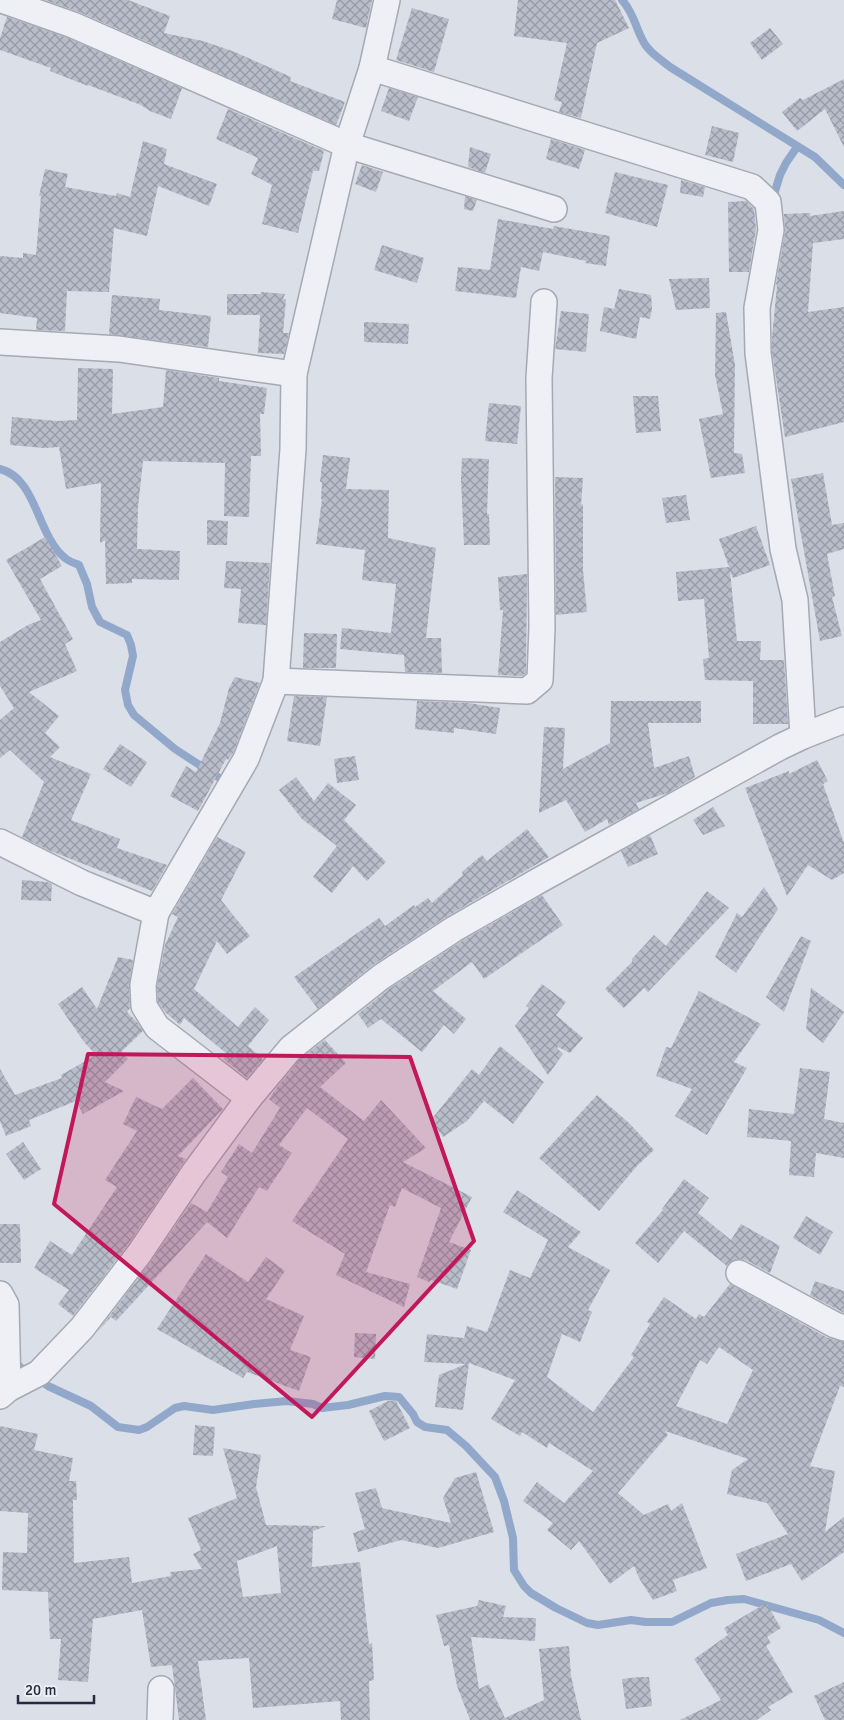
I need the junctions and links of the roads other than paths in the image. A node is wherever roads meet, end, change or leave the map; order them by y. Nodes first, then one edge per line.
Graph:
1 (2, 0) edge
2 (388, 0) edge
3 (372, 68) junction
4 (347, 145) junction
5 (554, 209) dead end
6 (544, 302) dead end
7 (0, 342) edge
8 (294, 374) junction
9 (276, 681) junction
10 (844, 720) edge
11 (802, 736) junction
12 (0, 842) edge
13 (156, 913) junction
14 (249, 1098) junction
15 (739, 1273) dead end
16 (0, 1294) edge
17 (844, 1328) edge
18 (4, 1393) edge
19 (161, 1690) dead end
20 (160, 1720) edge

1 - 4 street
2 - 3 street
3 - 4 street
3 - 11 street
4 - 5 street
4 - 8 street
6 - 9 street
7 - 8 street
8 - 9 street
9 - 13 street
10 - 11 street
11 - 14 street
12 - 13 street
13 - 14 street
14 - 18 street
15 - 17 street
16 - 18 street
19 - 20 street

